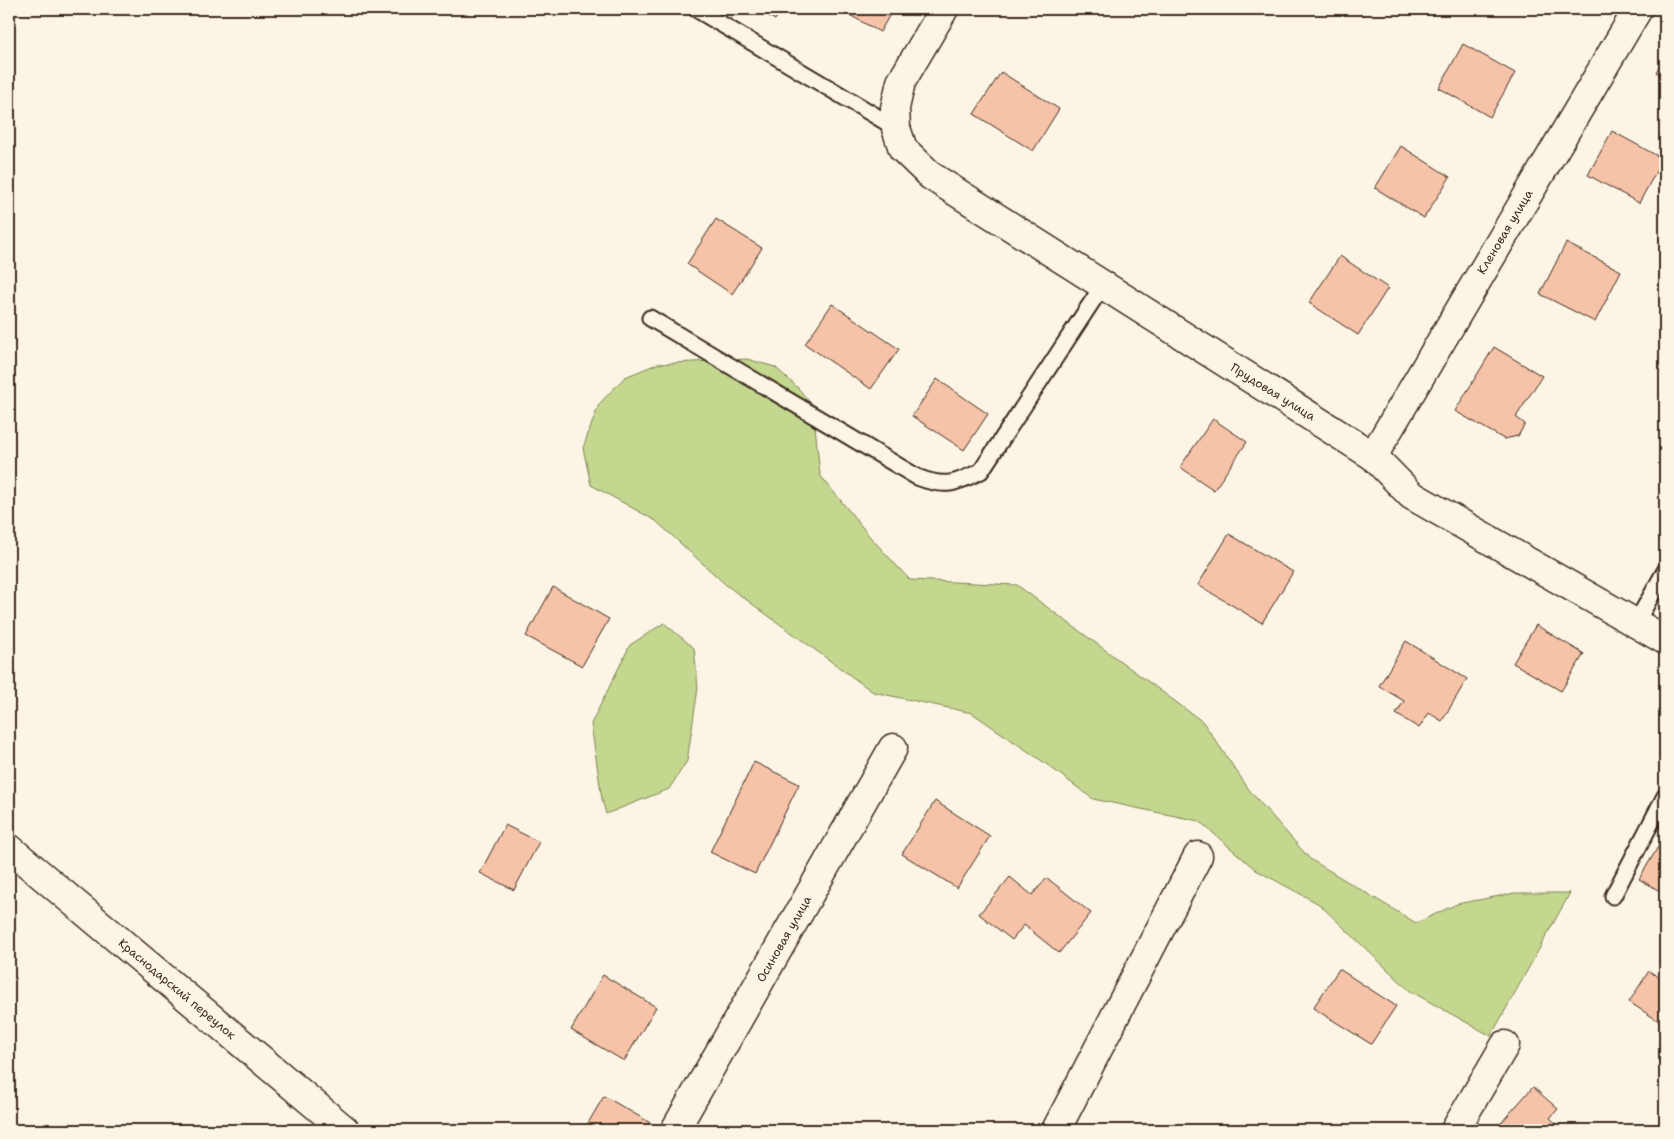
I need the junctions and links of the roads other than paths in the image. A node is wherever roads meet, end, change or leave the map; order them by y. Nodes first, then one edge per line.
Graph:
1 (696, 9) edge
2 (944, 9) edge
3 (1638, 9) edge
4 (896, 128) junction
5 (1103, 285) junction
6 (650, 318) dead end
7 (1373, 456) junction
8 (1665, 571) edge
9 (1636, 623) junction
10 (1665, 640) edge
11 (893, 748) dead end
12 (1665, 796) edge
13 (9, 848) edge
14 (1198, 856) dead end
15 (1613, 896) dead end
16 (1505, 1046) dead end
17 (345, 1130) edge
18 (675, 1130) edge
19 (1056, 1130) edge
20 (1455, 1130) edge

1 - 4 lane
2 - 4 street
3 - 7 street, Кленовая улица
4 - 5 street, Прудовая улица
5 - 6 lane
5 - 7 street, Прудовая улица
7 - 9 street, Прудовая улица
8 - 9 lane
9 - 10 street, Прудовая улица
11 - 18 street, Осиновая улица
12 - 15 lane
13 - 17 street, Краснодарский переулок
14 - 19 street
16 - 20 street

